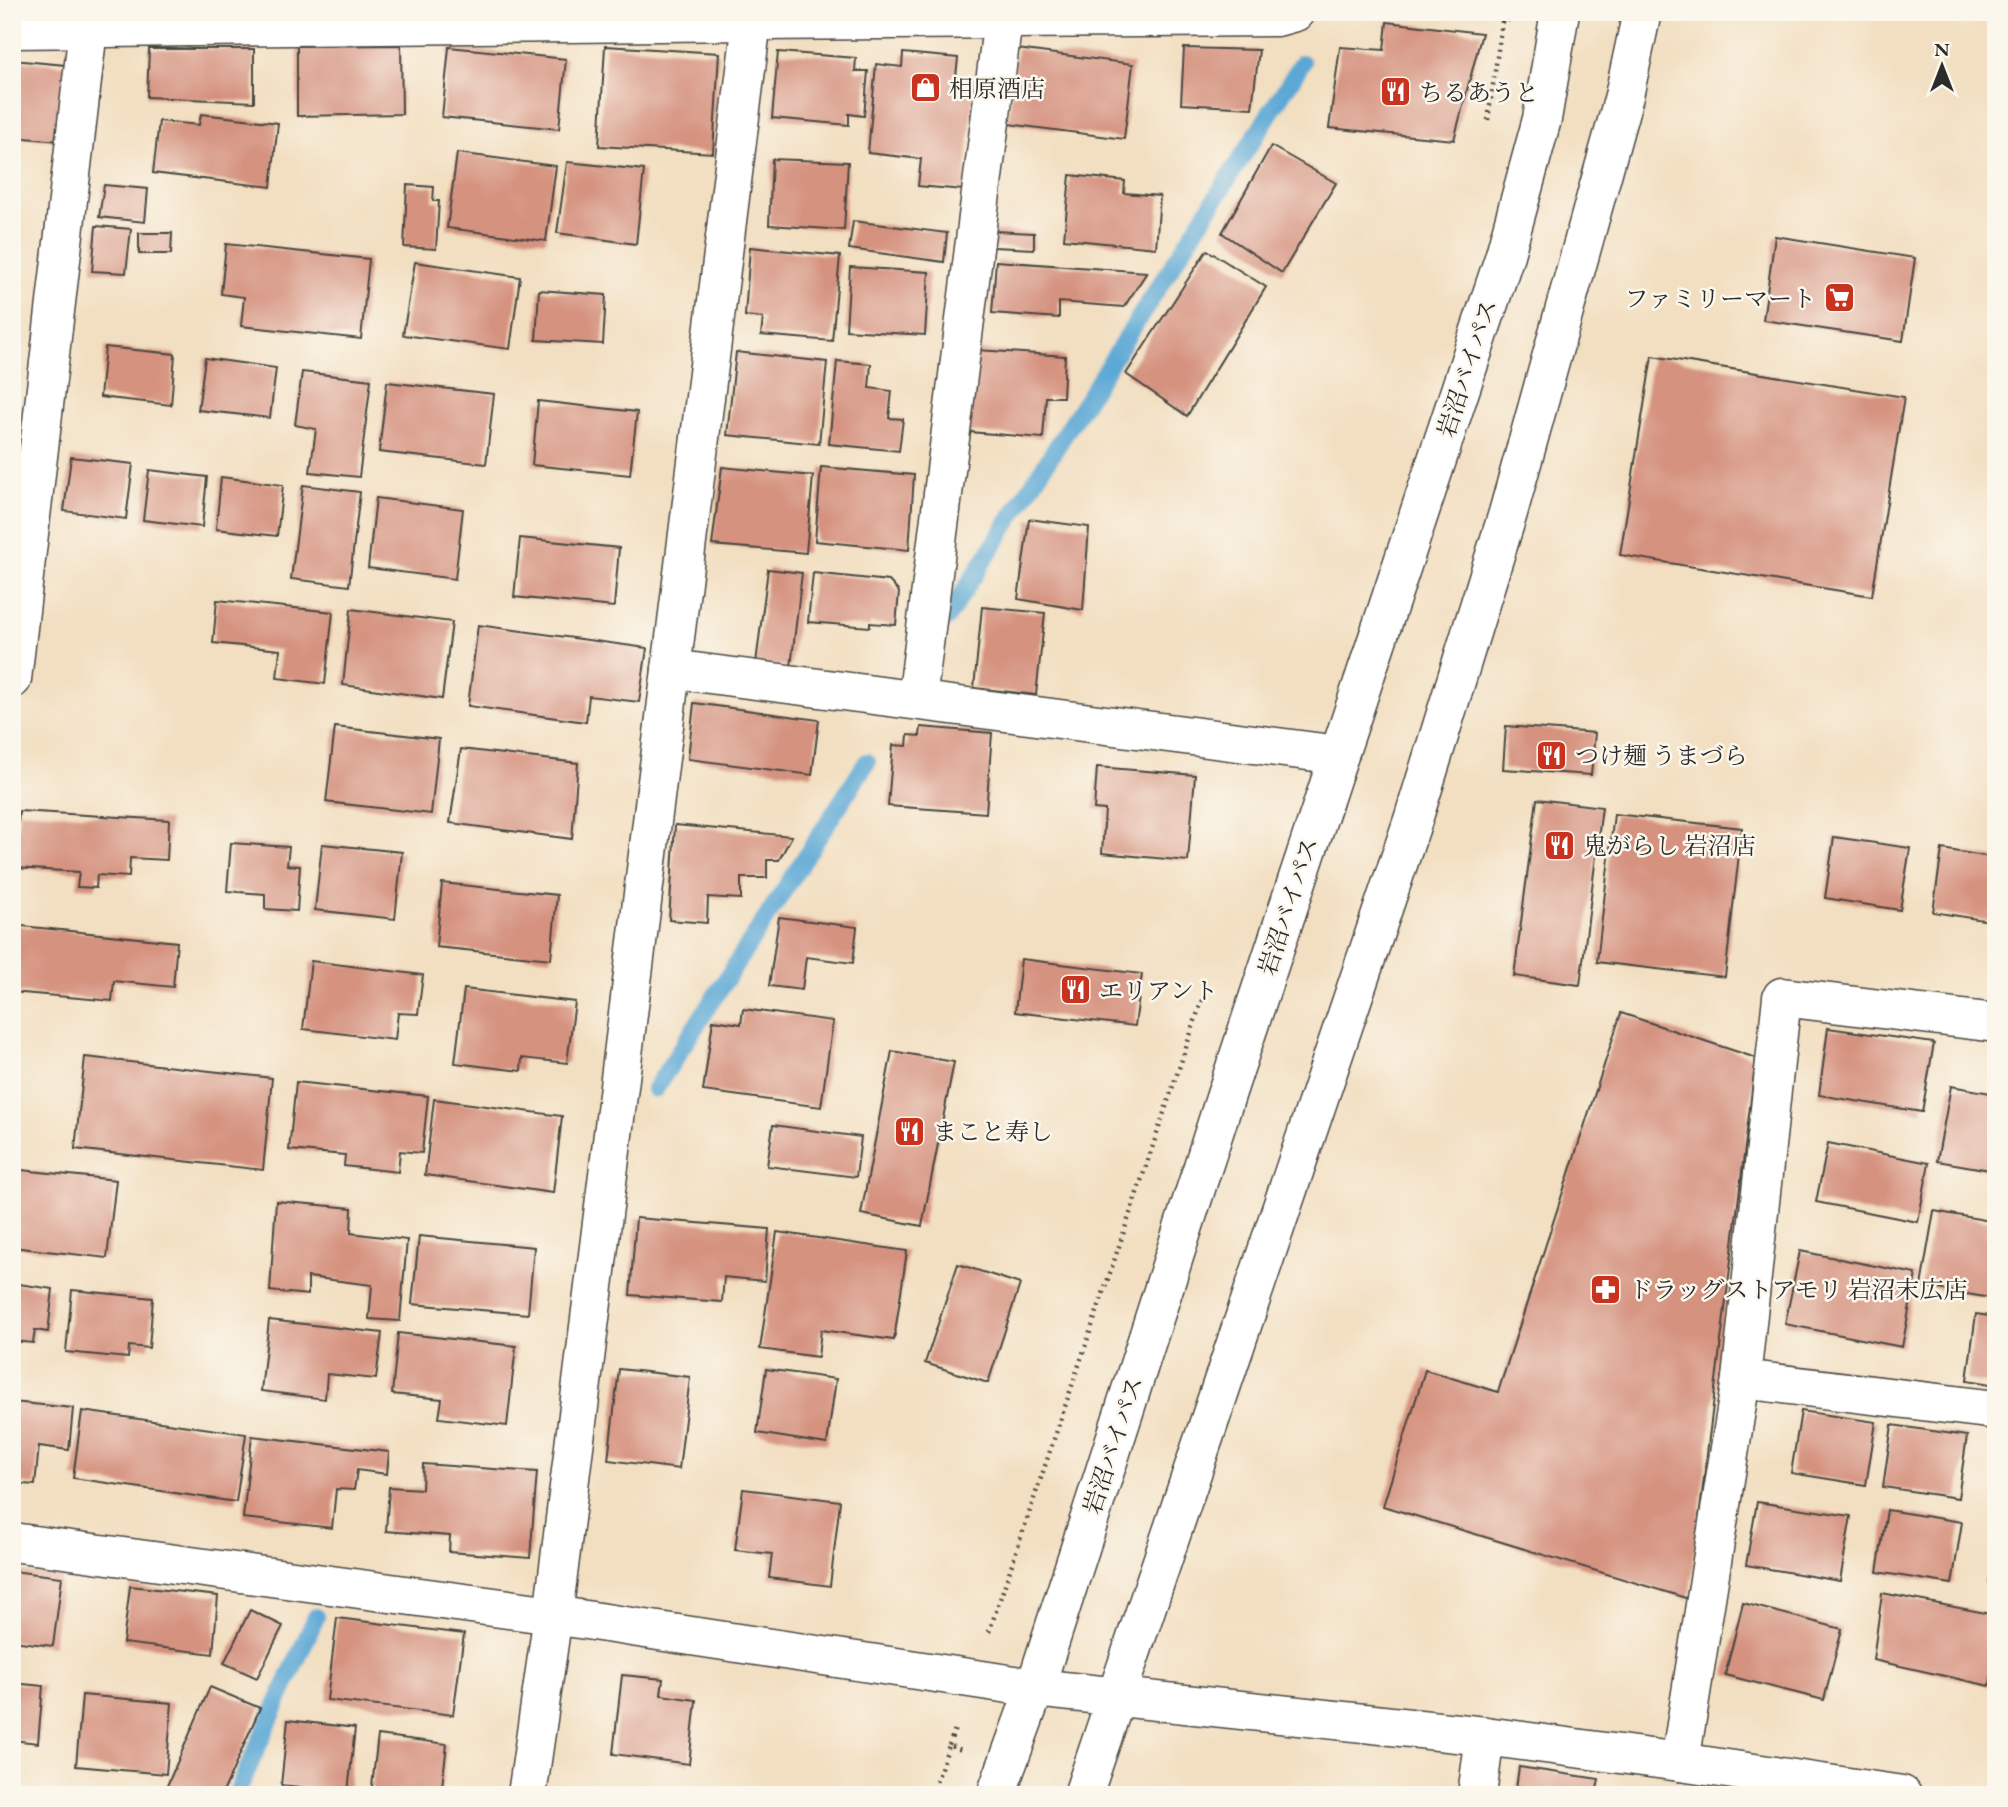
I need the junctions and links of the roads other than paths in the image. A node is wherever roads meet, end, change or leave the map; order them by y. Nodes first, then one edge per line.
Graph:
1 (1295, 12) edge
2 (1560, 12) edge
3 (1642, 12) edge
4 (1003, 19) junction
5 (752, 20) junction
6 (89, 21) edge
7 (12, 29) edge
8 (671, 669) junction
9 (12, 679) edge
10 (916, 700) junction
11 (1339, 755) junction
12 (1996, 1023) edge
13 (1741, 1379) junction
14 (1996, 1410) edge
15 (12, 1542) edge
16 (553, 1615) junction
17 (1035, 1688) junction
18 (1117, 1696) junction
19 (1485, 1736) junction
20 (1680, 1762) junction
21 (527, 1795) edge
22 (996, 1795) edge
23 (1083, 1795) edge
24 (1477, 1795) edge
25 (1902, 1795) edge

1 - 4 main road
2 - 11 main road, 岩沼バイパス
3 - 18 main road
4 - 5 main road
4 - 10 main road
5 - 6 main road
5 - 8 main road
6 - 7 main road
6 - 9 main road
8 - 10 main road
8 - 16 main road
10 - 11 main road
11 - 17 main road, 岩沼バイパス
12 - 13 main road
13 - 14 main road
13 - 20 main road
15 - 16 main road
16 - 17 main road
16 - 21 main road
17 - 18 main road
17 - 22 main road, 岩沼バイパス
18 - 19 main road
18 - 23 main road
19 - 20 main road
19 - 24 main road
20 - 25 main road

